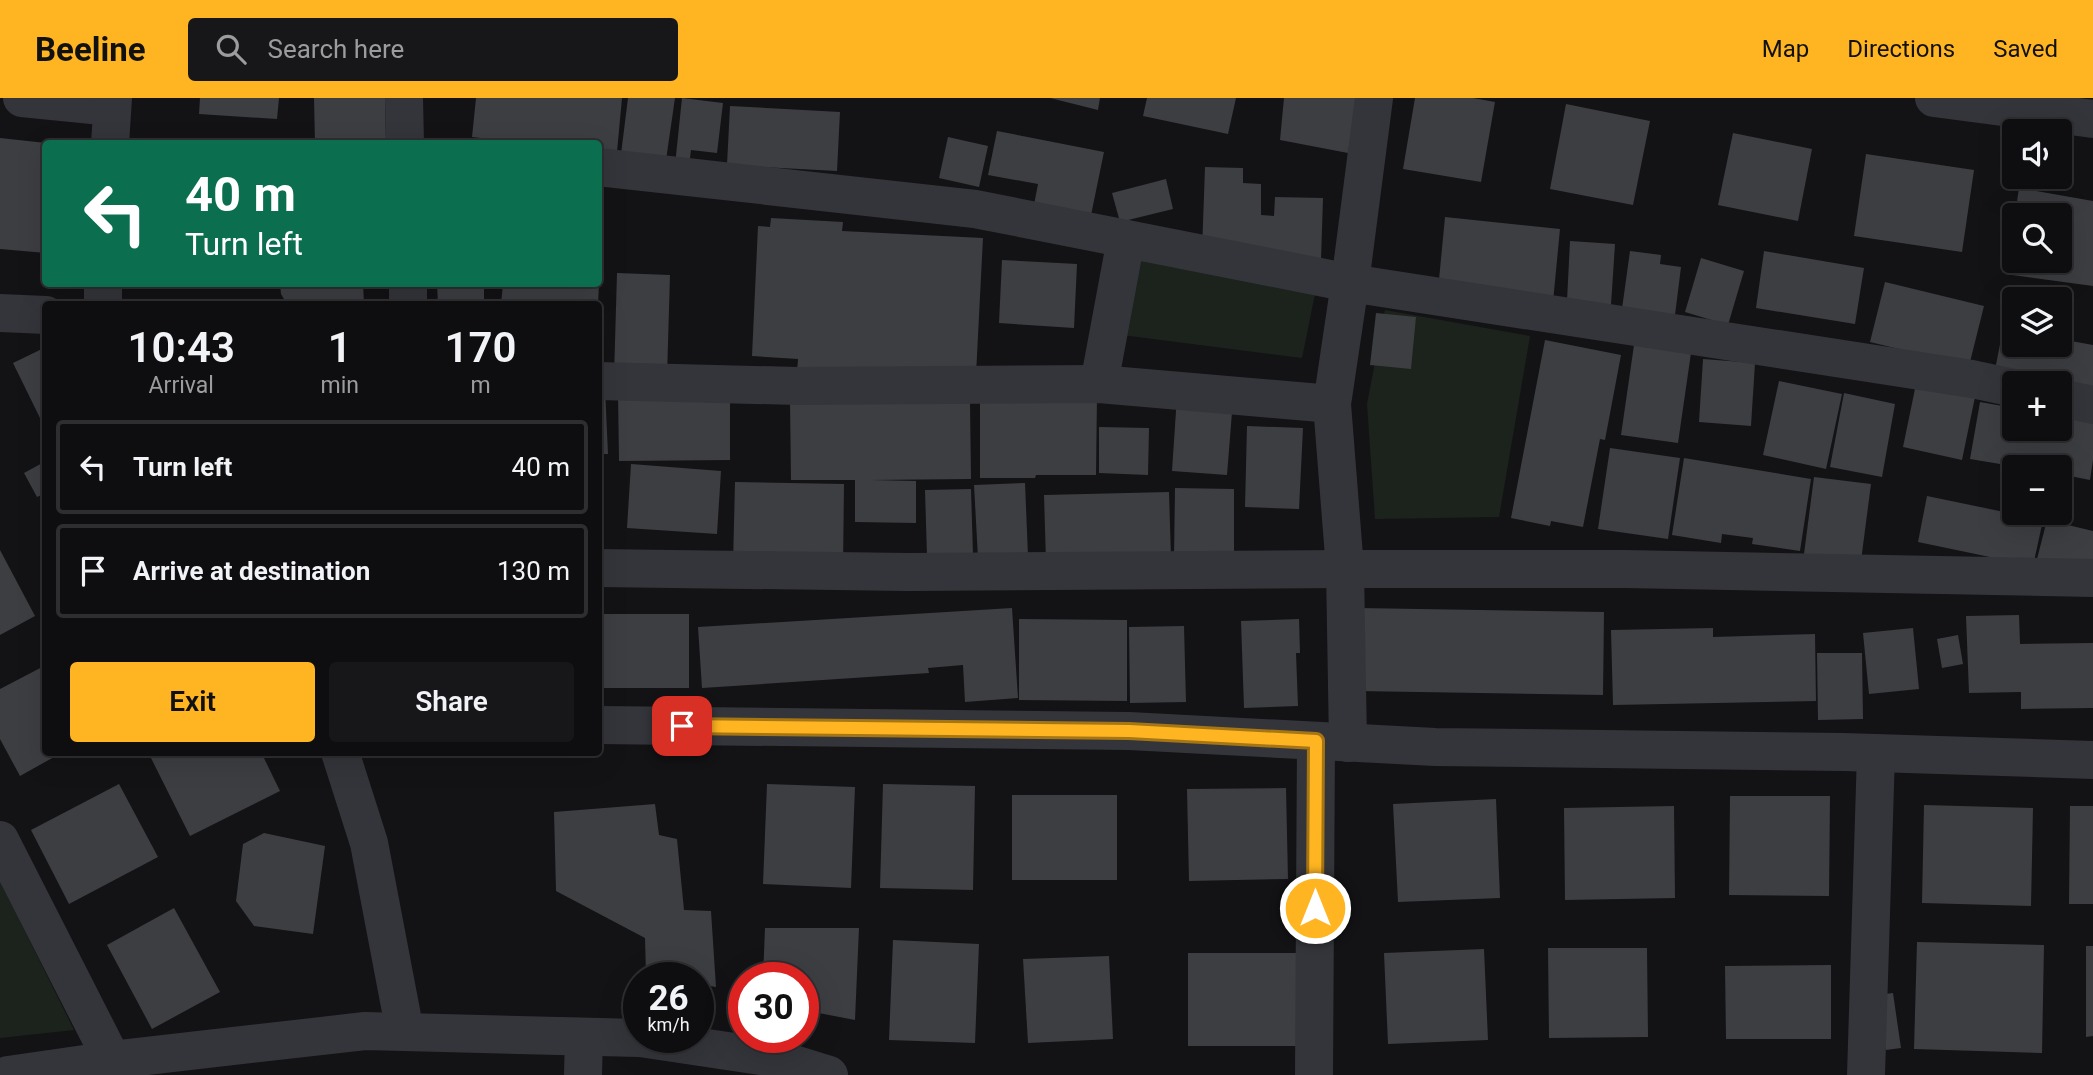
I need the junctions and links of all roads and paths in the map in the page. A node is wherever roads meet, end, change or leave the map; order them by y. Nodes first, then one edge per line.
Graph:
1 (22, 98) edge
2 (404, 98) edge
3 (1374, 98) edge
4 (1934, 98) edge
5 (111, 116) edge
6 (2093, 119) edge
7 (405, 140) edge
8 (602, 167) edge
9 (1126, 239) junction
10 (1350, 283) junction
11 (0, 313) edge
12 (42, 315) edge
13 (602, 381) edge
14 (1100, 384) junction
15 (2002, 386) edge
16 (2072, 401) edge
17 (1332, 404) junction
18 (2093, 405) edge
19 (602, 568) edge
20 (1345, 569) junction
21 (2093, 578) edge
22 (602, 725) edge
23 (1332, 742) junction
24 (1876, 753) junction
25 (341, 756) edge
26 (2093, 760) edge
27 (0, 840) edge
28 (405, 1032) junction
29 (584, 1037) junction
30 (623, 1038) edge
31 (714, 1049) edge
32 (112, 1060) junction
33 (168, 1065) edge
34 (8, 1075) edge
35 (583, 1075) edge
36 (829, 1075) edge
37 (1314, 1075) edge
38 (1866, 1075) edge

1 - 5 street
2 - 7 street
3 - 10 street
4 - 6 street
8 - 9 street
9 - 10 street
9 - 14 street
10 - 15 street
10 - 17 street
11 - 12 street
13 - 14 street
14 - 17 street
16 - 18 street
17 - 20 street
19 - 20 street
20 - 21 street
20 - 23 street
22 - 23 street
23 - 24 street
23 - 37 street
24 - 26 street
24 - 38 street
25 - 28 street
27 - 32 street
28 - 29 street
28 - 33 street
29 - 30 street
29 - 35 street
31 - 36 street
32 - 33 street
32 - 34 street

